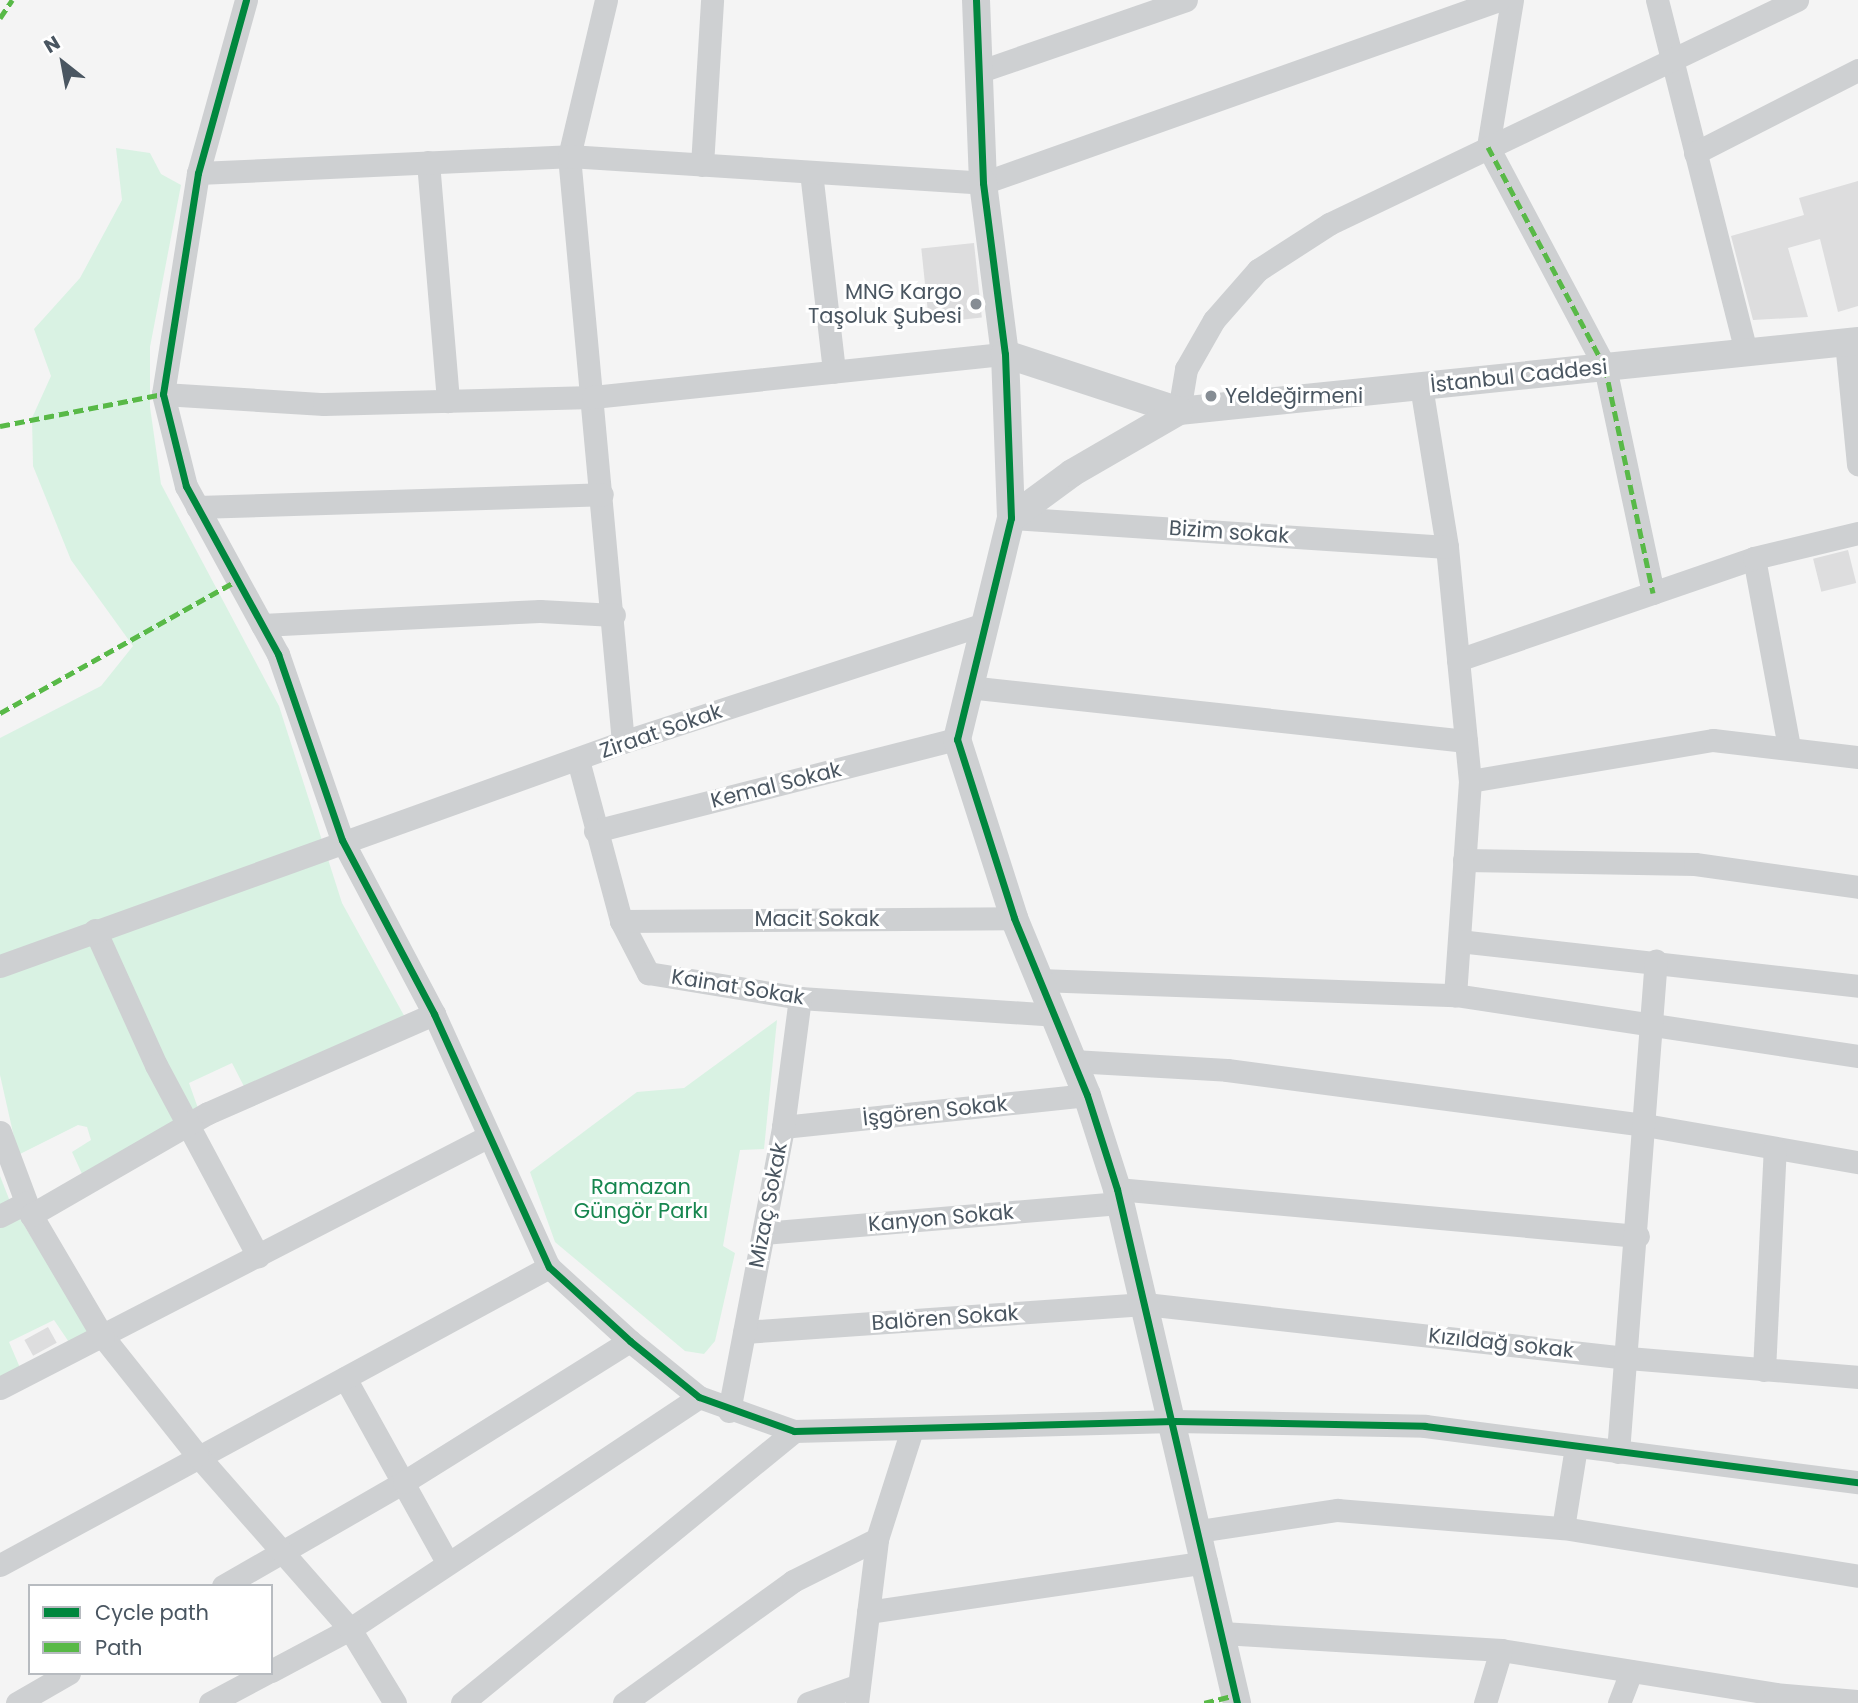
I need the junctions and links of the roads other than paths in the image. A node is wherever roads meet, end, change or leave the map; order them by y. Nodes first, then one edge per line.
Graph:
1 (246, 0) edge
2 (606, 0) edge
3 (712, 0) edge
4 (976, 0) edge
5 (1186, 0) edge
6 (1499, 0) edge
7 (1511, 0) edge
8 (1657, 0) edge
9 (1797, 0) edge
10 (1668, 59) junction
11 (1858, 70) edge
12 (978, 72) junction
13 (1488, 147) junction
14 (1695, 153) junction
15 (569, 156) junction
16 (428, 162) junction
17 (702, 165) junction
18 (811, 172) junction
19 (198, 173) junction
20 (983, 183) junction
21 (1852, 341) edge
22 (1746, 352) junction
23 (1005, 354) junction
24 (1605, 367) junction
25 (834, 372) junction
26 (1421, 386) junction
27 (163, 394) junction
28 (593, 397) junction
29 (447, 401) junction
30 (1179, 411) junction
31 (1858, 464) edge
32 (603, 494) junction
33 (197, 507) junction
34 (1011, 517) junction
35 (1858, 533) edge
36 (1447, 547) junction
37 (1754, 558) junction
38 (1653, 593) junction
39 (614, 615) junction
40 (262, 625) junction
41 (982, 625) junction
42 (1458, 660) junction
43 (968, 687) junction
44 (957, 739) junction
45 (1466, 741) junction
46 (623, 742) junction
47 (1789, 746) junction
48 (1858, 757) edge
49 (578, 760) junction
50 (1470, 781) junction
51 (595, 831) junction
52 (342, 840) junction
53 (1464, 859) junction
54 (1858, 887) edge
55 (1014, 918) junction
56 (621, 921) junction
57 (95, 930) junction
58 (1459, 941) junction
59 (1656, 960) junction
60 (0, 966) edge
61 (1039, 979) junction
62 (1858, 986) edge
63 (1455, 995) junction
64 (800, 998) junction
65 (434, 1014) junction
66 (1054, 1015) junction
67 (1652, 1026) junction
68 (1858, 1056) edge
69 (1073, 1061) junction
70 (1087, 1095) junction
71 (187, 1125) junction
72 (1645, 1125) junction
73 (783, 1127) junction
74 (0, 1132) edge
75 (489, 1136) junction
76 (1775, 1148) junction
77 (1858, 1162) edge
78 (1119, 1196) junction
79 (29, 1209) junction
80 (0, 1216) edge
81 (763, 1233) junction
82 (1638, 1236) junction
83 (258, 1256) junction
84 (549, 1267) junction
85 (1145, 1304) junction
86 (744, 1332) junction
87 (103, 1337) junction
88 (630, 1341) junction
89 (1628, 1357) junction
90 (1764, 1370) junction
91 (1858, 1377) edge
92 (345, 1378) junction
93 (0, 1388) edge
94 (699, 1397) junction
95 (729, 1411) junction
96 (1174, 1421) junction
97 (912, 1429) junction
98 (794, 1431) junction
99 (1576, 1447) junction
100 (1618, 1452) junction
101 (197, 1455) junction
102 (404, 1482) junction
103 (1858, 1482) edge
104 (1563, 1528) junction
105 (1199, 1531) junction
106 (877, 1539) junction
107 (286, 1550) junction
108 (447, 1562) junction
109 (1206, 1562) junction
110 (0, 1565) edge
111 (1858, 1576) edge
112 (226, 1584) edge
113 (868, 1612) junction
114 (350, 1629) junction
115 (1222, 1633) junction
116 (1502, 1650) junction
117 (273, 1670) edge
118 (1631, 1671) junction
119 (65, 1675) edge
120 (262, 1675) edge
121 (858, 1694) edge
122 (1774, 1698) edge
123 (1858, 1701) edge
124 (16, 1703) edge
125 (210, 1703) edge
126 (395, 1703) edge
127 (461, 1703) edge
128 (624, 1703) edge
129 (808, 1703) edge
130 (1237, 1703) edge
131 (1485, 1703) edge
132 (1619, 1703) edge

1 - 19 street
2 - 15 street
3 - 17 street
4 - 12 street
5 - 12 street
6 - 20 street
7 - 13 street
8 - 10 street
9 - 10 street
10 - 13 street
10 - 14 street
11 - 14 street
12 - 20 street
13 - 24 street
13 - 30 street
14 - 22 street
15 - 16 street
15 - 17 street
15 - 28 street
16 - 19 street
16 - 29 street
17 - 18 street
18 - 20 street
18 - 25 street
19 - 27 street
20 - 23 street
21 - 22 street, İstanbul Caddesi
21 - 31 street
22 - 24 street, İstanbul Caddesi
23 - 25 street
23 - 30 street
23 - 34 street
24 - 26 street, İstanbul Caddesi
24 - 38 street
25 - 28 street
26 - 30 street, İstanbul Caddesi
26 - 36 street
27 - 29 street
27 - 33 street
28 - 29 street
28 - 32 street
30 - 34 street
32 - 33 street
32 - 39 street
33 - 40 street
34 - 36 street, Bizim sokak
34 - 41 street
35 - 37 street
36 - 42 street
37 - 38 street
37 - 47 street
38 - 42 street
39 - 40 street
39 - 46 street
40 - 52 street
41 - 43 street
41 - 46 street, Ziraat Sokak
42 - 45 street
43 - 44 street
43 - 45 street
44 - 51 street, Kemal Sokak
44 - 55 street
45 - 50 street
46 - 49 street, Ziraat Sokak
47 - 48 street
47 - 50 street
49 - 51 street, Kainat Sokak
49 - 52 street, Ziraat Sokak
50 - 53 street
51 - 56 street, Kainat Sokak
52 - 57 street, Ziraat Sokak
52 - 65 street
53 - 54 street
53 - 58 street
55 - 56 street, Macit Sokak
55 - 61 street
56 - 64 street, Kainat Sokak
57 - 60 street, Ziraat Sokak
57 - 71 street
58 - 59 street
58 - 63 street
59 - 62 street
59 - 67 street
61 - 63 street
61 - 66 street
63 - 67 street
64 - 66 street, Kainat Sokak
64 - 73 street, Mizaç Sokak
65 - 71 street
65 - 75 street
66 - 69 street
67 - 68 street
67 - 72 street
69 - 70 street
69 - 72 street
70 - 73 street, İşgören Sokak
70 - 78 street
71 - 79 street
71 - 83 street
72 - 76 street
72 - 82 street
73 - 81 street, Mizaç Sokak
74 - 79 street
75 - 83 street
75 - 84 street
76 - 77 street
76 - 90 street
78 - 81 street, Kanyon Sokak
78 - 82 street, Kanyon Sokak
78 - 85 street
79 - 80 street
79 - 87 street
81 - 86 street, Mizaç Sokak
82 - 89 street
83 - 87 street
84 - 88 street
84 - 92 street
85 - 86 street, Balören Sokak
85 - 89 street, Kızıldağ sokak
85 - 96 street
86 - 95 street, Mizaç Sokak
87 - 93 street
87 - 101 street
88 - 94 street
88 - 102 street
89 - 90 street, Kızıldağ sokak
89 - 100 street
90 - 91 street, Kızıldağ sokak
92 - 101 street
92 - 102 street
94 - 95 street
94 - 108 street
95 - 98 street
96 - 97 street
96 - 99 street
96 - 105 street
97 - 98 street
97 - 106 street
98 - 127 street
99 - 100 street
99 - 104 street
100 - 103 street
101 - 107 street
101 - 110 street
102 - 107 street
102 - 108 street
104 - 105 street
104 - 111 street
105 - 109 street
106 - 113 street
106 - 128 street
107 - 112 street
107 - 114 street
108 - 114 street
109 - 113 street
109 - 115 street
113 - 121 street
114 - 117 street
114 - 126 street
115 - 116 street
115 - 130 street
116 - 118 street
116 - 131 street
118 - 122 street
118 - 132 street
119 - 124 street
120 - 125 street
121 - 129 street
122 - 123 street

